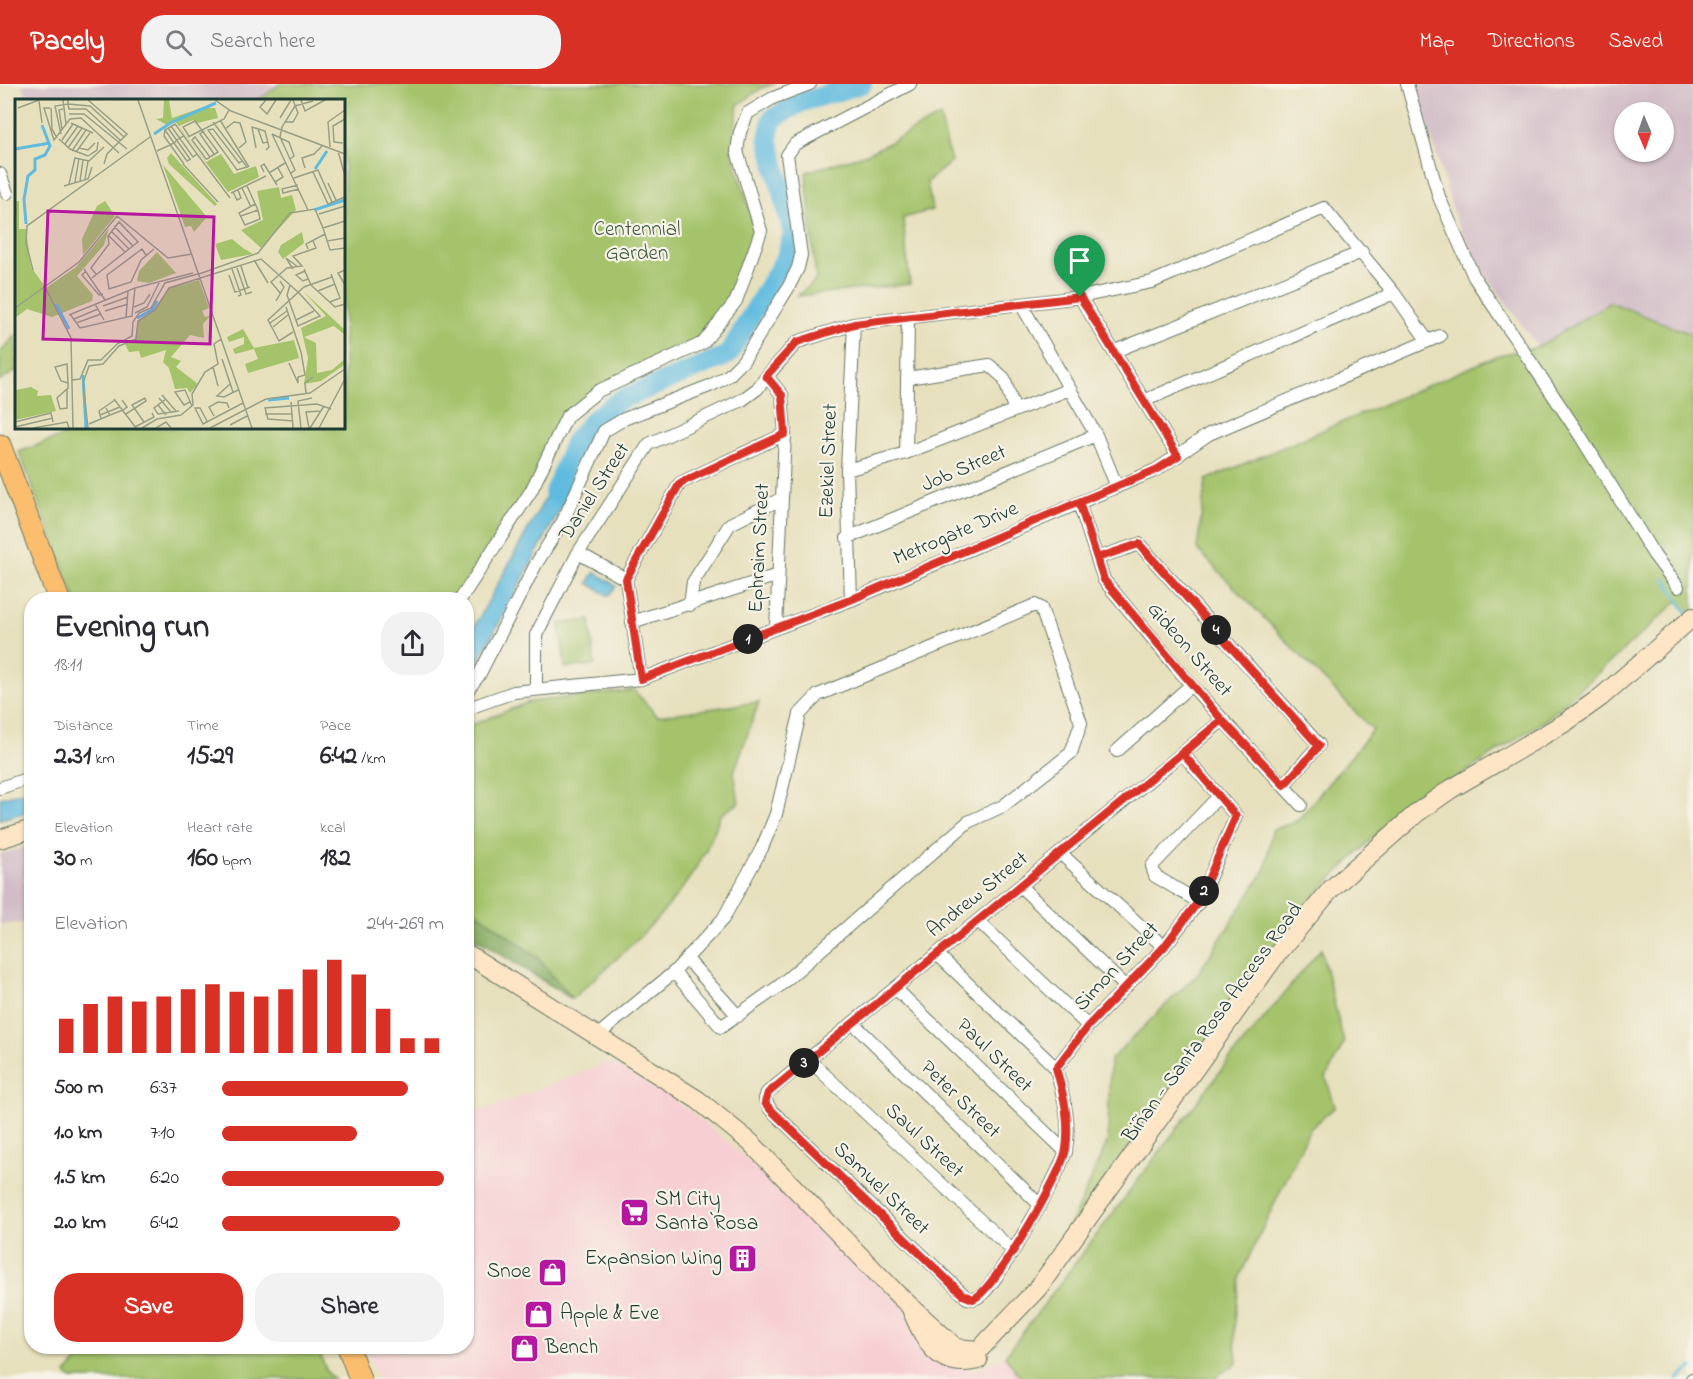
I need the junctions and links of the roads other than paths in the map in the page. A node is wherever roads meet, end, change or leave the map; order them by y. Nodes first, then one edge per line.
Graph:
1 (810, 84) edge
2 (910, 84) edge
3 (1407, 84) edge
4 (0, 174) edge
5 (7, 193) dead end
6 (1362, 252) junction
7 (1394, 293) junction
8 (1080, 297) junction
9 (1021, 304) junction
10 (908, 318) junction
11 (854, 324) junction
12 (1440, 336) dead end
13 (1427, 340) junction
14 (1115, 351) junction
15 (766, 376) junction
16 (908, 378) junction
17 (1070, 389) junction
18 (1146, 400) junction
19 (1014, 409) junction
20 (785, 434) junction
21 (1096, 435) junction
22 (0, 446) edge
23 (906, 453) junction
24 (1178, 456) junction
25 (847, 471) junction
26 (1117, 487) junction
27 (781, 499) junction
28 (1079, 502) junction
29 (847, 538) junction
30 (578, 553) junction
31 (1097, 558) junction
32 (778, 575) junction
33 (626, 579) junction
34 (1678, 587) dead end
35 (56, 592) edge
36 (465, 592) edge
37 (850, 600) junction
38 (690, 605) junction
39 (1693, 616) edge
40 (633, 622) junction
41 (776, 628) junction
42 (1693, 632) edge
43 (641, 679) junction
44 (474, 682) edge
45 (1191, 685) junction
46 (536, 690) junction
47 (1619, 692) junction
48 (474, 706) edge
49 (1222, 720) junction
50 (1117, 751) dead end
51 (1183, 754) junction
52 (24, 780) edge
53 (1284, 785) junction
54 (0, 788) edge
55 (1220, 796) junction
56 (1301, 805) dead end
57 (24, 832) edge
58 (0, 839) edge
59 (1060, 853) junction
60 (1020, 886) junction
61 (1198, 902) junction
62 (978, 921) junction
63 (1164, 947) junction
64 (937, 954) junction
65 (474, 958) edge
66 (687, 959) junction
67 (674, 972) junction
68 (1126, 987) junction
69 (895, 988) junction
70 (738, 1016) junction
71 (853, 1023) junction
72 (1088, 1026) junction
73 (598, 1035) junction
74 (808, 1059) junction
75 (1056, 1068) junction
76 (765, 1103) joint
77 (1066, 1152) junction
78 (1040, 1205) junction
79 (1013, 1251) junction
80 (351, 1354) edge
81 (360, 1379) edge

1 - 36 street
2 - 44 street
3 - 34 street
4 - 5 street
6 - 7 street
6 - 8 street
6 - 14 street
7 - 13 street
7 - 18 street
8 - 9 street
8 - 14 street
9 - 10 street
9 - 17 street
10 - 11 street
10 - 16 street
11 - 15 street
11 - 25 street, Ezekiel Street
12 - 13 street, Metrogate Drive
13 - 24 street, Metrogate Drive
14 - 18 street
15 - 20 street, Ephraim Street
15 - 30 street, Daniel Street
16 - 19 street
16 - 23 street
17 - 19 street
17 - 21 street
18 - 24 street
19 - 23 street
20 - 27 street, Ephraim Street
20 - 33 street
21 - 26 street
21 - 29 street, Job Street
22 - 35 highway
23 - 25 street
24 - 26 street, Metrogate Drive
25 - 29 street, Ezekiel Street
26 - 28 street, Metrogate Drive
27 - 32 street, Ephraim Street
27 - 38 street
28 - 31 street, Gideon Street
28 - 37 street, Metrogate Drive
29 - 37 street, Ezekiel Street
30 - 33 street
30 - 46 street, Daniel Street
31 - 45 street, Gideon Street
31 - 53 street
32 - 38 street
32 - 41 street, Ephraim Street
33 - 40 street
37 - 41 street, Metrogate Drive
38 - 40 street
39 - 47 main road, Biñan - Santa Rosa Access Road
40 - 43 street
41 - 43 street, Metrogate Drive
42 - 47 main road, Biñan - Santa Rosa Access Road
43 - 46 street, Metrogate Drive
45 - 49 street, Gideon Street
45 - 50 street
46 - 48 street, Metrogate Drive
47 - 73 main road, Biñan - Santa Rosa Access Road
49 - 51 street, Andrew Street
49 - 53 street, Gideon Street
51 - 55 street
51 - 59 street, Andrew Street
52 - 54 street
53 - 56 street, Gideon Street
55 - 61 street, Simon Street
55 - 61 street
57 - 58 main road
59 - 60 street, Andrew Street
59 - 63 street
60 - 62 street, Andrew Street
60 - 68 street
61 - 63 street, Simon Street
62 - 64 street, Andrew Street
62 - 72 street
63 - 68 street, Simon Street
64 - 69 street, Andrew Street
64 - 75 street
65 - 73 main road, Biñan - Santa Rosa Access Road
66 - 67 street
66 - 70 street
66 - 70 street
67 - 70 street
67 - 73 street
68 - 72 street, Simon Street
69 - 71 street, Andrew Street
69 - 77 street, Paul Street
71 - 74 street, Andrew Street
71 - 78 street, Peter Street
72 - 75 street, Simon Street
74 - 76 street, Andrew Street
74 - 79 street, Saul Street
75 - 77 street
76 - 79 street, Samuel Street
77 - 78 street
78 - 79 street
80 - 81 highway

